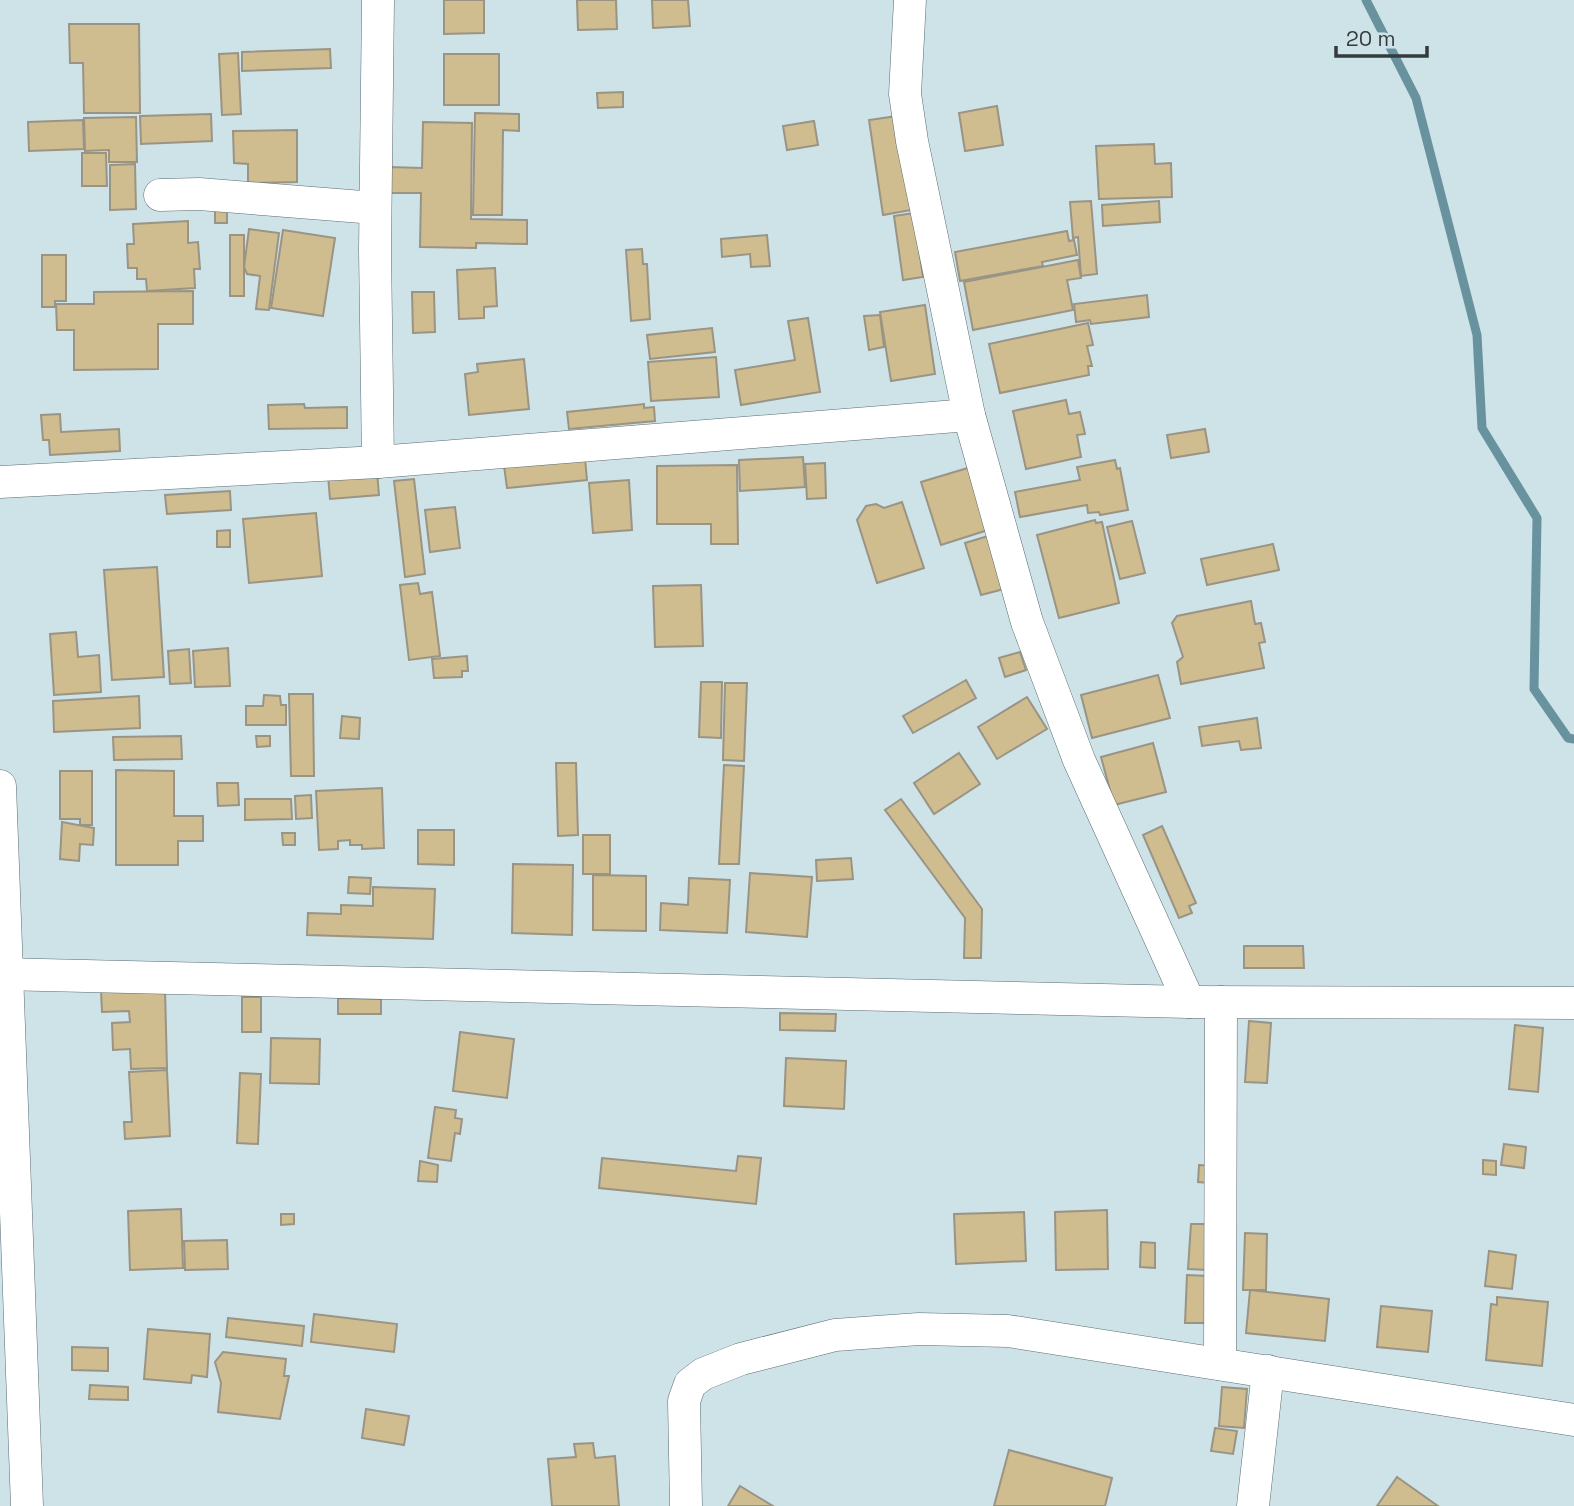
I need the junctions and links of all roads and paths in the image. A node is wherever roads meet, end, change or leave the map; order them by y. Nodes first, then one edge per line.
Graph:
1 (378, 0) edge
2 (910, 0) edge
3 (160, 195) dead end
4 (375, 208) junction
5 (968, 415) junction
6 (378, 462) junction
7 (0, 482) edge
8 (0, 786) edge
9 (2, 973) edge
10 (1189, 1002) junction
11 (1221, 1002) junction
12 (1574, 1003) edge
13 (8, 1238) edge
14 (1220, 1364) junction
15 (1268, 1371) junction
16 (1574, 1420) edge
17 (27, 1506) edge
18 (686, 1506) edge
19 (1253, 1506) edge

1 - 4 street
2 - 5 street
3 - 4 street
4 - 6 street
5 - 6 street
5 - 10 street
6 - 7 street
8 - 9 street
9 - 10 street
9 - 13 street
10 - 11 street
11 - 12 street
11 - 14 street
13 - 17 street
14 - 15 street
14 - 18 street
15 - 16 street
15 - 19 street

